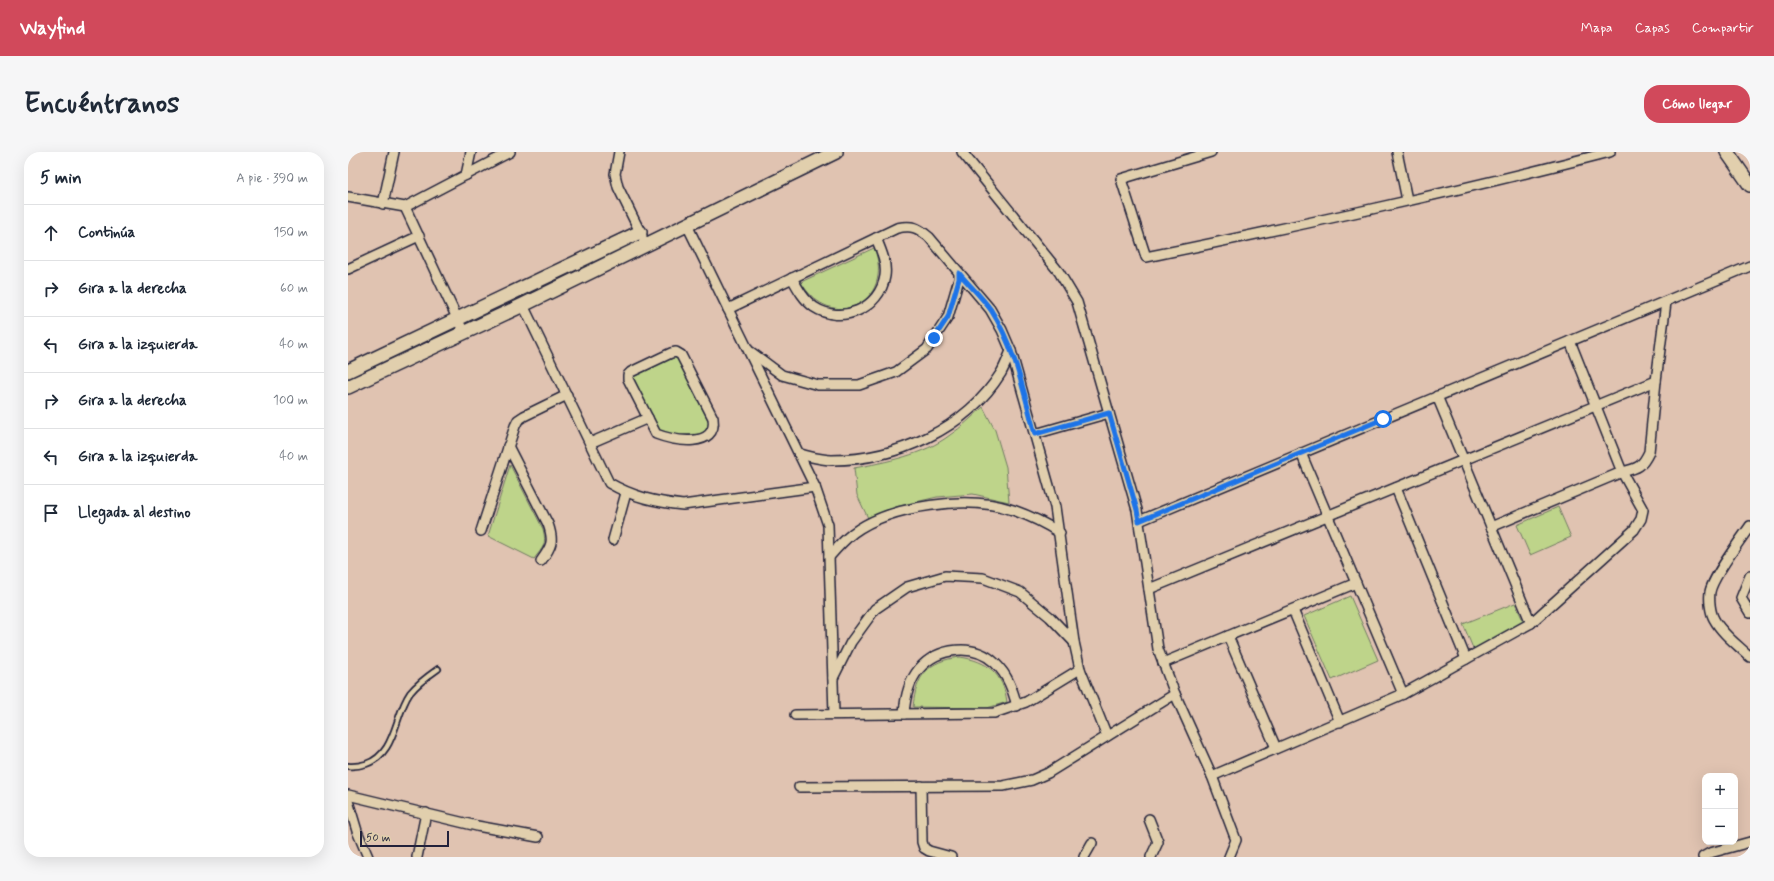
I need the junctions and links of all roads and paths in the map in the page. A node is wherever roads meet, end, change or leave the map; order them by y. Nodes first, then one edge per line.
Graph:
1 (394, 152) edge
2 (470, 152) edge
3 (510, 152) edge
4 (619, 152) edge
5 (836, 152) edge
6 (962, 152) edge
7 (1211, 152) edge
8 (1397, 152) edge
9 (1610, 152) edge
10 (1727, 152) edge
11 (466, 175) junction
12 (1750, 184) edge
13 (348, 197) edge
14 (1407, 200) junction
15 (383, 204) junction
16 (405, 207) junction
17 (687, 224) junction
18 (640, 232) junction
19 (419, 236) junction
20 (876, 238) junction
21 (646, 245) junction
22 (1750, 266) edge
23 (348, 269) edge
24 (959, 273) junction
25 (792, 278) junction
26 (1666, 302) junction
27 (523, 305) junction
28 (728, 309) junction
29 (458, 319) junction
30 (464, 333) junction
31 (1570, 341) junction
32 (748, 350) junction
33 (1011, 351) junction
34 (348, 371) edge
35 (1656, 381) junction
36 (348, 387) edge
37 (567, 395) junction
38 (1437, 396) junction
39 (1596, 406) junction
40 (1109, 413) junction
41 (648, 418) junction
42 (1035, 434) junction
43 (590, 443) junction
44 (508, 446) junction
45 (1301, 453) junction
46 (799, 454) junction
47 (1464, 460) junction
48 (1622, 472) junction
49 (815, 487) junction
50 (1396, 488) junction
51 (626, 493) junction
52 (1328, 516) junction
53 (1139, 521) junction
54 (1750, 526) edge
55 (1491, 527) junction
56 (481, 531) dead end
57 (1060, 533) junction
58 (613, 540) dead end
59 (828, 557) junction
60 (541, 561) dead end
61 (1750, 576) edge
62 (1356, 583) junction
63 (1149, 589) junction
64 (1293, 610) junction
65 (1750, 613) edge
66 (1531, 623) junction
67 (1228, 636) junction
68 (1074, 642) junction
69 (1750, 657) edge
70 (1466, 660) junction
71 (1163, 663) junction
72 (438, 669) dead end
73 (1080, 670) junction
74 (833, 679) junction
75 (1175, 694) junction
76 (1403, 694) junction
77 (1017, 706) junction
78 (834, 714) junction
79 (904, 714) junction
80 (795, 715) dead end
81 (1340, 722) junction
82 (1107, 736) junction
83 (1276, 748) junction
84 (348, 766) edge
85 (1212, 776) junction
86 (921, 786) junction
87 (799, 787) dead end
88 (348, 795) edge
89 (348, 801) edge
90 (426, 813) junction
91 (1149, 819) dead end
92 (538, 837) dead end
93 (1750, 842) edge
94 (1092, 843) dead end
95 (368, 857) edge
96 (417, 857) edge
97 (952, 857) edge
98 (1084, 857) edge
99 (1151, 857) edge
100 (1229, 857) edge
101 (1703, 857) edge

1 - 15 street
2 - 11 street
3 - 11 street
4 - 18 street
5 - 17 street
6 - 40 street
7 - 14 street
8 - 14 street
9 - 14 street
10 - 12 street
11 - 16 street
13 - 15 street
15 - 16 street
16 - 19 street
17 - 21 street
17 - 28 street
18 - 21 street
18 - 29 street
19 - 23 street
19 - 29 street
20 - 24 street
20 - 25 street
20 - 25 street
21 - 27 street
22 - 26 street
24 - 32 street
24 - 33 street
25 - 28 street
26 - 31 street
26 - 35 street
27 - 30 street
27 - 37 street
28 - 32 street
29 - 30 street
29 - 34 street
30 - 36 street
31 - 38 street
31 - 39 street
32 - 46 street
33 - 42 street
33 - 46 street
35 - 39 street
35 - 48 street
37 - 43 street
37 - 44 street
38 - 45 street
38 - 47 street
39 - 47 street
39 - 48 street
40 - 42 street
40 - 53 street
41 - 41 street
41 - 43 street
42 - 57 street
43 - 51 street
44 - 56 street
44 - 60 street
45 - 52 street
45 - 53 street
46 - 49 street
47 - 50 street
47 - 55 street
48 - 55 street
48 - 66 street
49 - 51 street
49 - 59 street
50 - 52 street
50 - 70 street
51 - 58 street
52 - 62 street
52 - 63 street
53 - 63 street
54 - 69 street
55 - 66 street
57 - 59 street
57 - 68 street
59 - 74 street
61 - 65 street
62 - 64 street
62 - 76 street
63 - 71 street
64 - 67 street
64 - 81 street
66 - 70 street
67 - 71 street
67 - 83 street
68 - 73 street
68 - 74 street
70 - 76 street
71 - 75 street
72 - 84 lane
73 - 77 street
73 - 82 street
74 - 78 street
75 - 82 street
75 - 85 street
76 - 81 street
77 - 79 street
77 - 79 street
78 - 79 street
78 - 80 street
81 - 83 street
82 - 86 street
83 - 85 street
85 - 100 street
86 - 87 street
86 - 97 street
88 - 90 street
89 - 95 street
90 - 92 street
90 - 96 street
91 - 99 street
93 - 101 street
94 - 98 street

